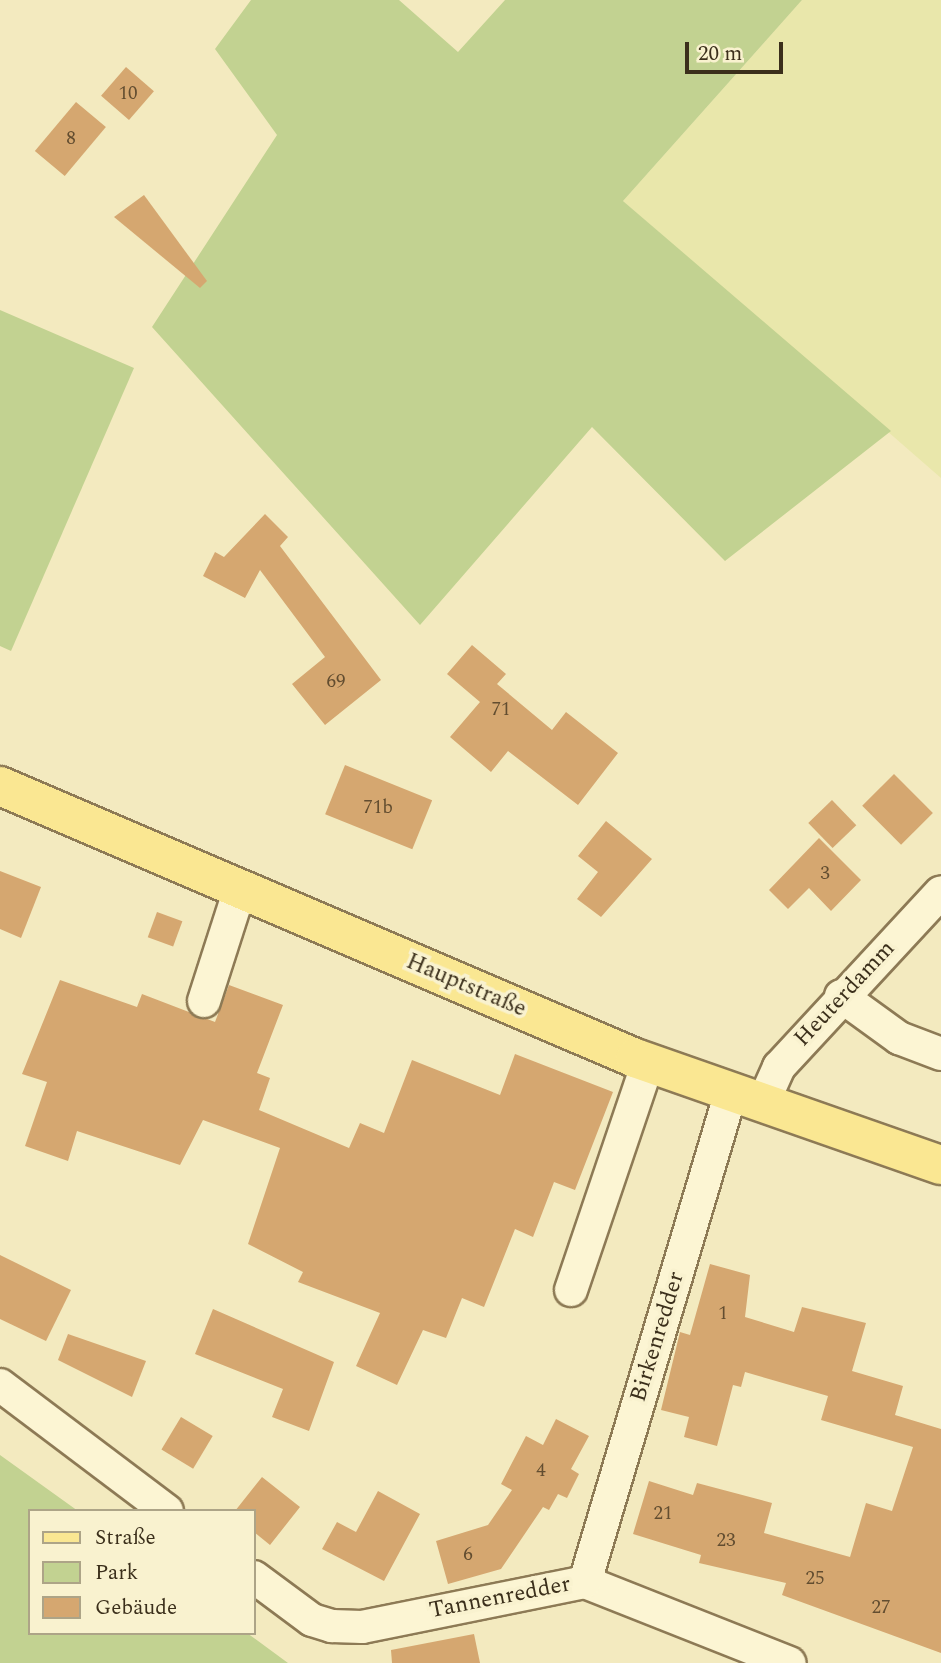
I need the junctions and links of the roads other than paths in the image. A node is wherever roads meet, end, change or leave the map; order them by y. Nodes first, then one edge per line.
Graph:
1 (0, 786) edge
2 (240, 889) junction
3 (941, 892) edge
4 (841, 996) junction
5 (204, 1001) dead end
6 (941, 1054) edge
7 (648, 1062) junction
8 (747, 1098) junction
9 (941, 1165) edge
10 (571, 1290) dead end
11 (0, 1385) edge
12 (164, 1509) edge
13 (256, 1578) edge
14 (585, 1582) junction
15 (790, 1663) edge

1 - 2 main road, Hauptstraße
2 - 5 street
2 - 7 main road, Hauptstraße
3 - 4 street, Heuterdamm
4 - 6 street
4 - 8 street, Heuterdamm
7 - 8 main road, Hauptstraße
7 - 10 street
8 - 9 main road, Hauptstraße
8 - 14 street, Birkenredder
11 - 12 street
13 - 14 street, Tannenredder
14 - 15 street, Tannenredder

